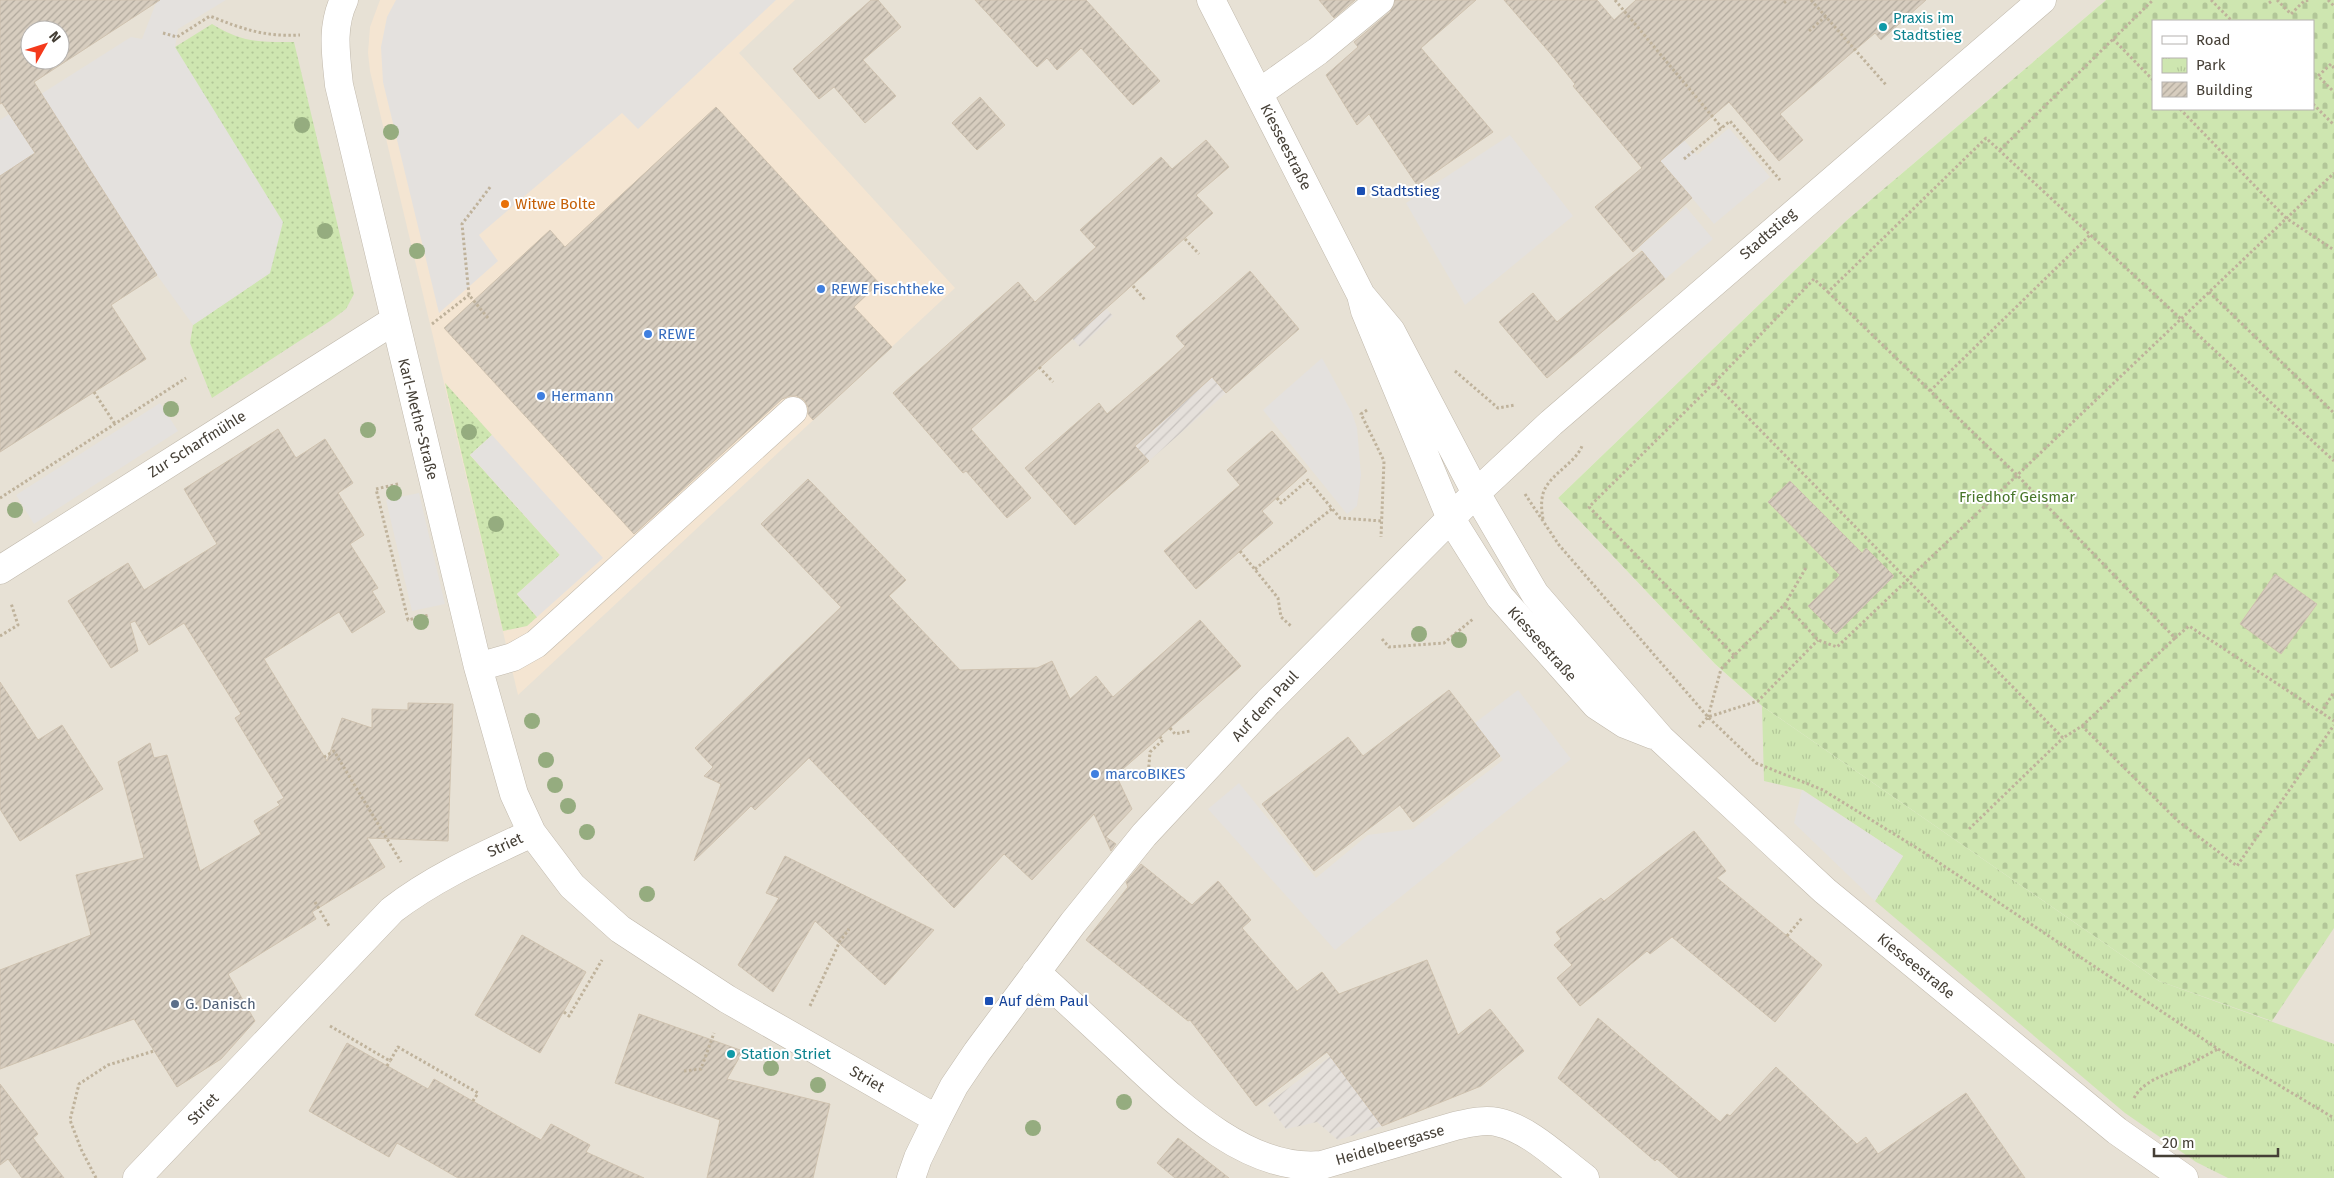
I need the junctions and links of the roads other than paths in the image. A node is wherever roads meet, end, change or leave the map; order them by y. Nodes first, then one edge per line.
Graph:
1 (344, 0) edge
2 (1211, 0) edge
3 (1380, 0) edge
4 (2042, 0) edge
5 (1259, 93) junction
6 (1361, 295) junction
7 (395, 320) junction
8 (793, 411) dead end
9 (1476, 493) junction
10 (1451, 519) junction
11 (0, 570) edge
12 (478, 667) junction
13 (1669, 745) junction
14 (532, 833) junction
15 (1036, 972) junction
16 (936, 1119) junction
17 (137, 1178) edge
18 (911, 1178) edge
19 (1585, 1178) edge
20 (2184, 1178) edge

1 - 7 street, Karl-Methe-Straße
2 - 5 street, Kiesseestraße
3 - 5 street
4 - 9 street, Stadtstieg
5 - 6 street, Kiesseestraße
6 - 9 street, Kiesseestraße
6 - 10 street, Kiesseestraße
7 - 11 street, Zur Scharfmühle
7 - 12 street, Karl-Methe-Straße
8 - 12 street
9 - 10 street
9 - 13 street, Kiesseestraße
10 - 13 street, Kiesseestraße
10 - 15 street, Auf dem Paul
12 - 14 street, Karl-Methe-Straße
13 - 20 street, Kiesseestraße
14 - 16 street, Striet
14 - 17 street, Striet
15 - 16 street, Auf dem Paul
15 - 19 street, Heidelbeergasse
16 - 18 street, Auf dem Paul

